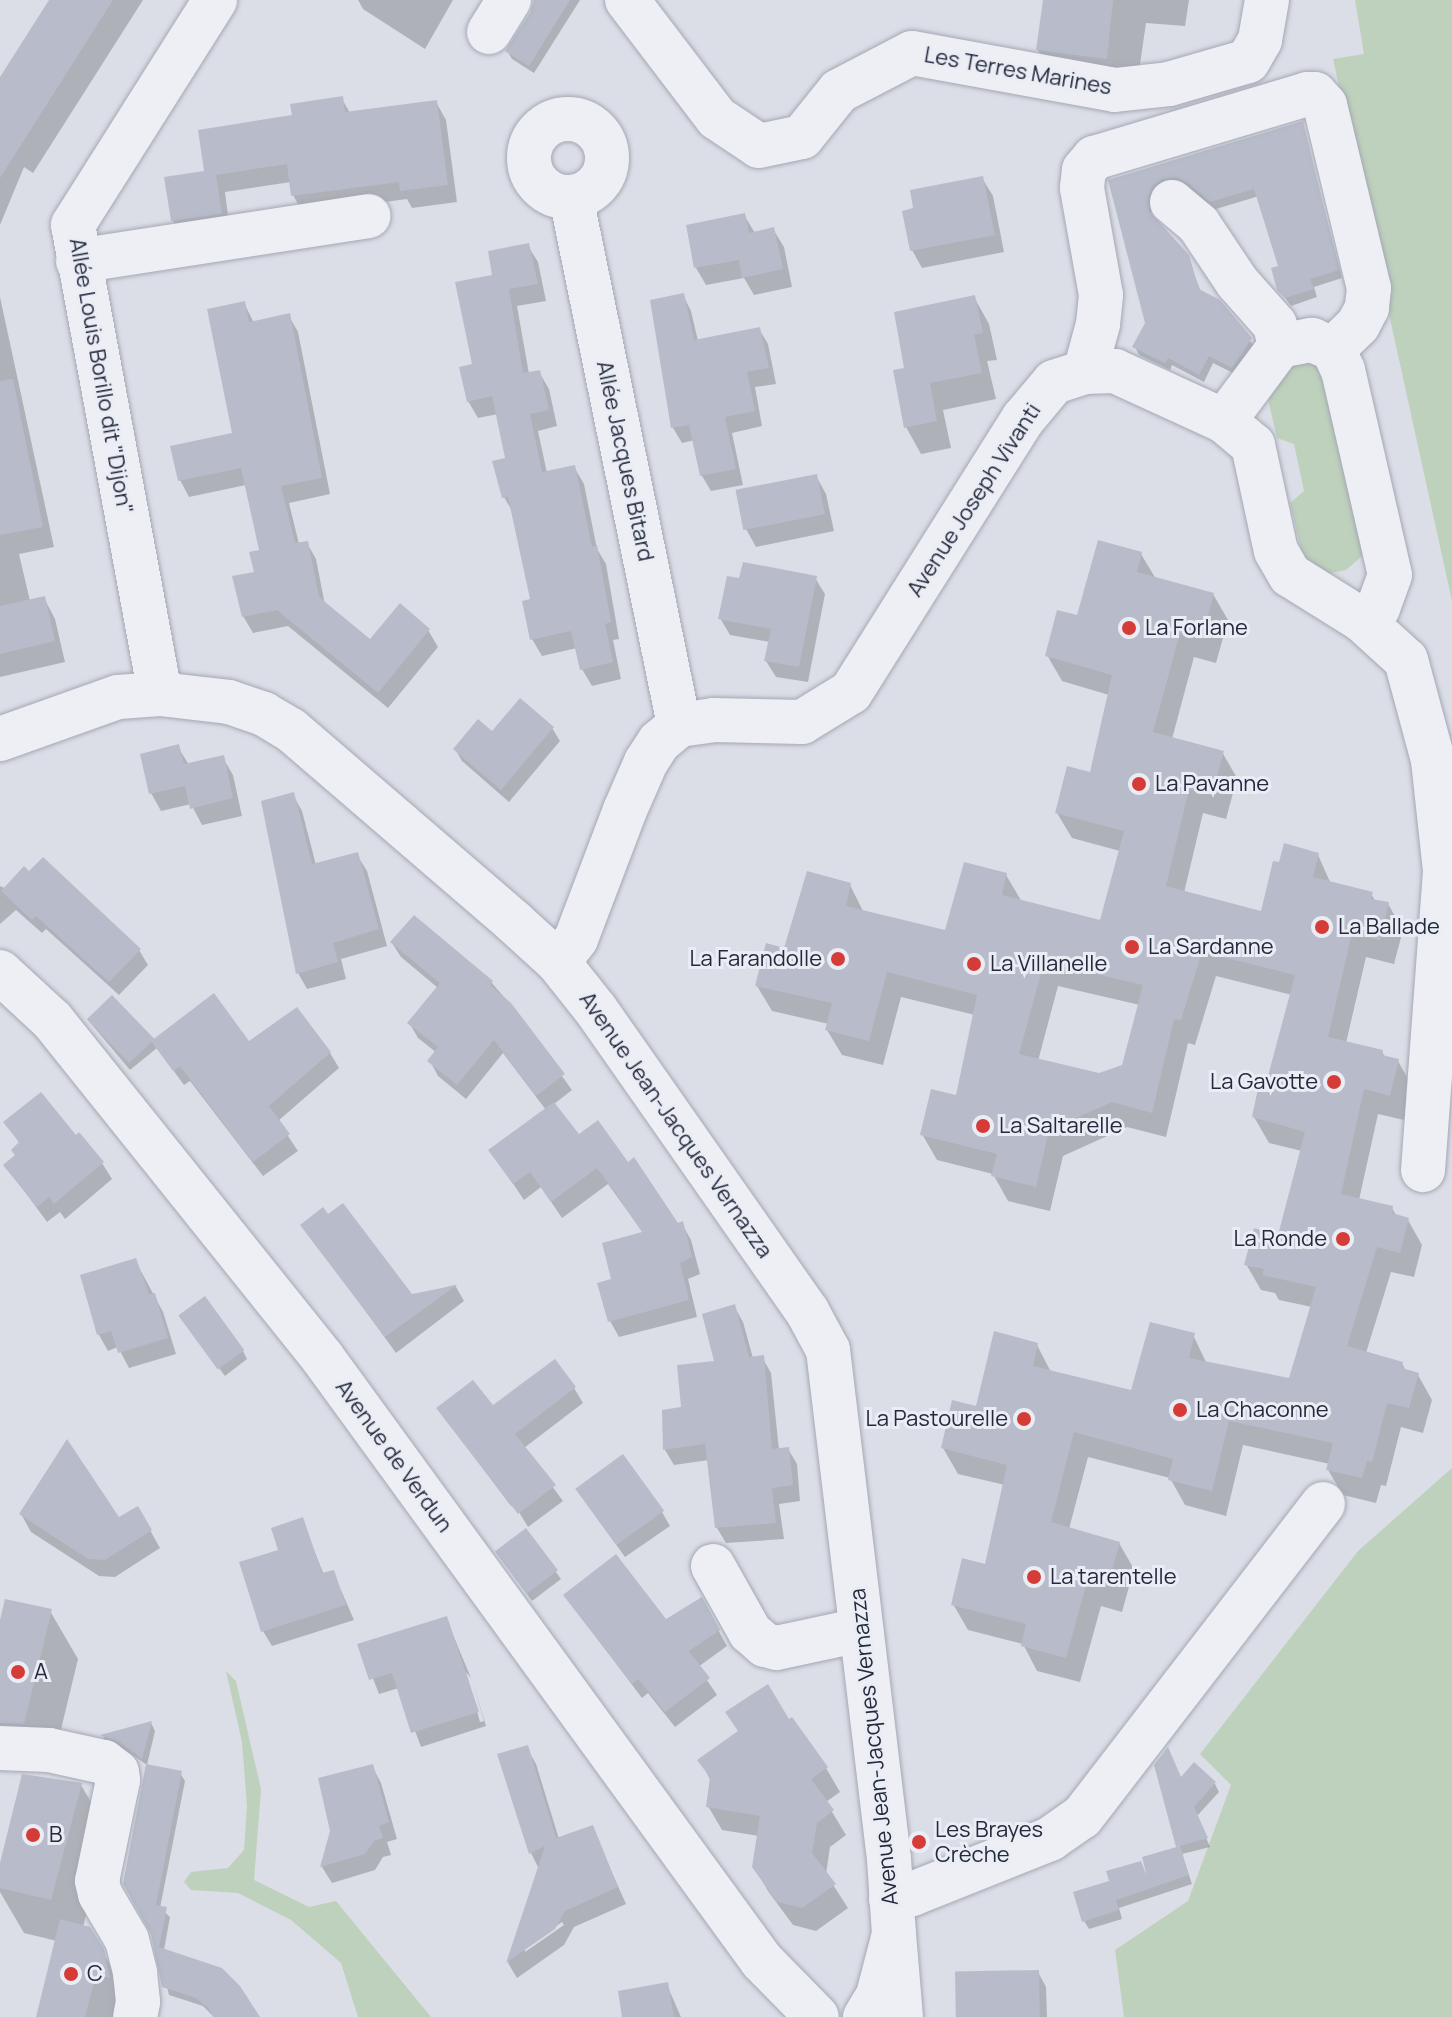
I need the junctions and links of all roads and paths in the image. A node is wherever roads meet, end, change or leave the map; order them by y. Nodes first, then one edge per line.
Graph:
1 (215, 0) edge
2 (627, 0) edge
3 (1267, 0) edge
4 (571, 197) dead end
5 (1172, 202) dead end
6 (369, 216) dead end
7 (78, 261) junction
8 (1280, 346) junction
9 (1333, 349) junction
10 (1085, 372) junction
11 (1224, 421) junction
12 (1362, 620) junction
13 (160, 694) junction
14 (679, 725) junction
15 (0, 739) edge
16 (558, 962) junction
17 (0, 972) edge
18 (1423, 1170) dead end
19 (1323, 1504) dead end
20 (713, 1566) dead end
21 (861, 1630) junction
22 (0, 1748) edge
23 (892, 1916) junction
24 (762, 1961) junction
25 (135, 2017) edge
26 (784, 2017) edge
27 (817, 2017) edge
28 (865, 2017) edge
29 (901, 2017) edge

1 - 7 street, Allée Louis Borillo dit "Dijon"
2 - 3 street, Les Terres Marines
4 - 14 street, Allée Jacques Bitard
5 - 8 street
6 - 7 street
7 - 13 street, Allée Louis Borillo dit "Dijon"
8 - 9 street
8 - 11 street
9 - 10 street
9 - 12 street
10 - 11 street, Avenue Joseph Vivanti
10 - 14 street, Avenue Joseph Vivanti
11 - 12 street, Avenue Joseph Vivanti
12 - 18 street, Avenue Joseph Vivanti
13 - 15 street, Avenue Jean-Jacques Vernazza
13 - 16 street, Avenue Jean-Jacques Vernazza
14 - 16 street
16 - 21 street, Avenue Jean-Jacques Vernazza
17 - 24 street, Avenue de Verdun
19 - 23 street
20 - 21 street
21 - 23 street, Avenue Jean-Jacques Vernazza
22 - 25 street
23 - 28 street, Avenue Jean-Jacques Vernazza
23 - 29 street, Avenue Jean-Jacques Vernazza
24 - 26 street, Avenue de Verdun
24 - 27 street, Avenue de Verdun

